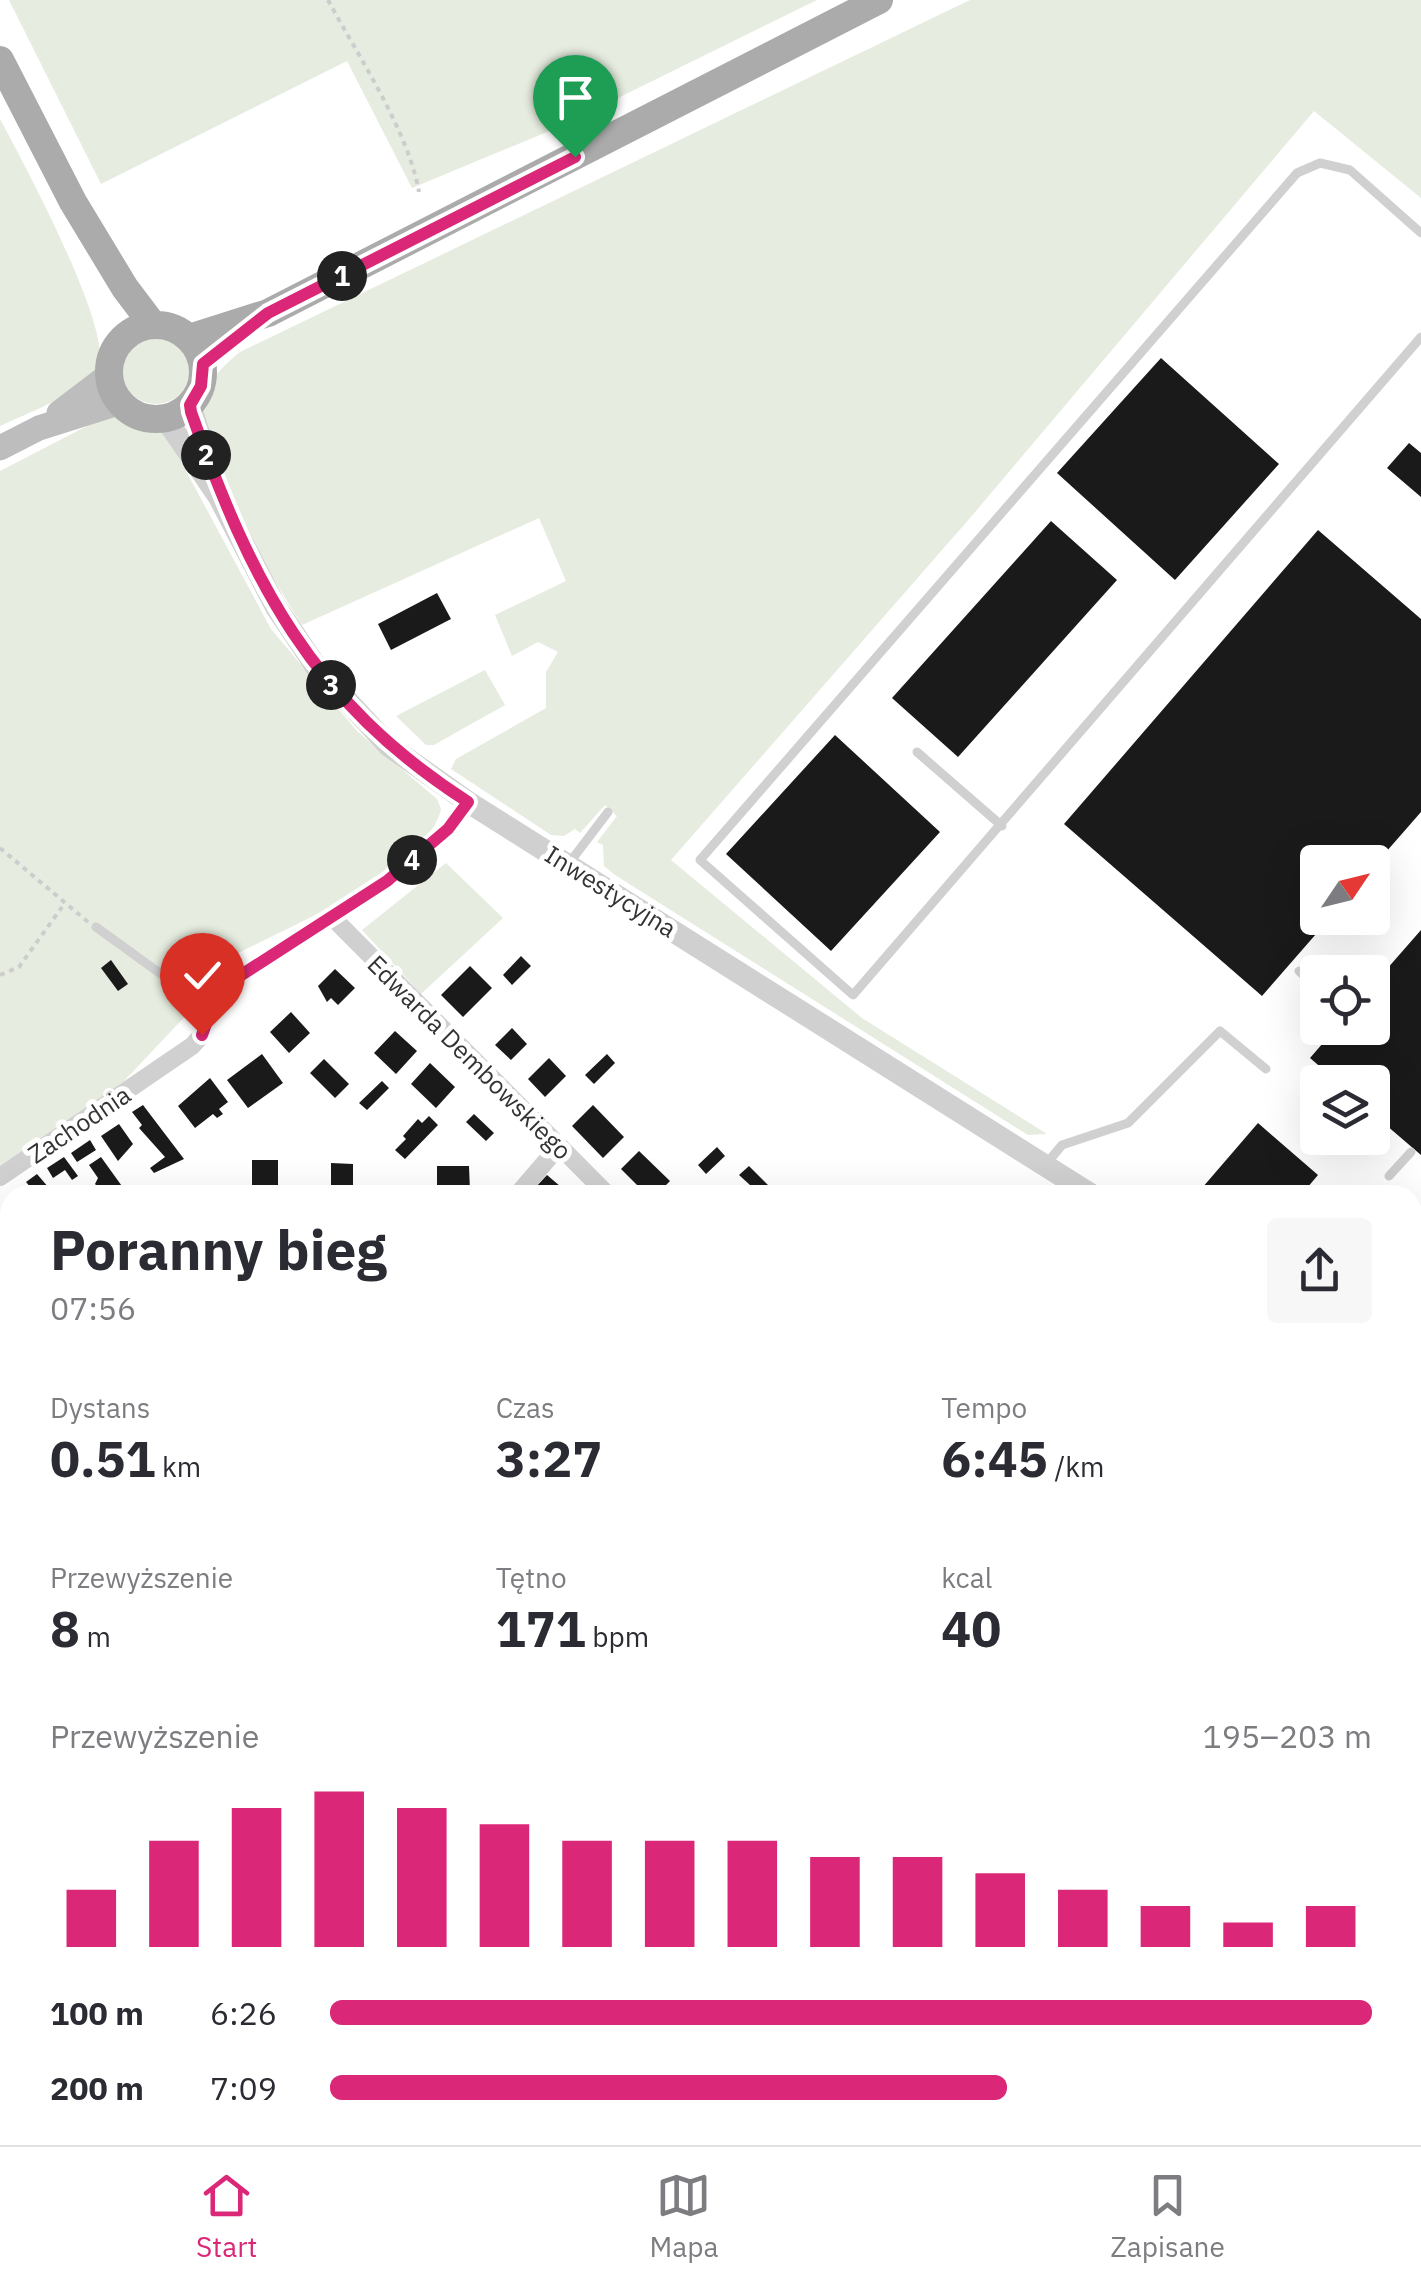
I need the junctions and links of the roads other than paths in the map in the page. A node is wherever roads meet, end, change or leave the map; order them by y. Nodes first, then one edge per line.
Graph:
1 (879, 0) edge
2 (0, 60) edge
3 (73, 202) junction
4 (1421, 233) edge
5 (268, 313) junction
6 (153, 325) junction
7 (1421, 337) edge
8 (124, 338) junction
9 (190, 338) junction
10 (203, 364) junction
11 (110, 374) junction
12 (121, 402) junction
13 (177, 412) junction
14 (40, 428) junction
15 (0, 448) edge
16 (917, 752) dead end
17 (468, 802) junction
18 (608, 812) dead end
19 (1002, 826) junction
20 (569, 864) junction
21 (332, 918) junction
22 (96, 927) road end
23 (218, 990) junction
24 (1266, 1069) dead end
25 (560, 1146) junction
26 (1411, 1152) dead end
27 (1045, 1165) junction
28 (1389, 1176) dead end
29 (0, 1177) edge
30 (526, 1185) edge
31 (598, 1185) edge
32 (1076, 1185) edge

1 - 5 main road
2 - 3 main road
3 - 6 main road
3 - 8 main road
4 - 19 lane
5 - 9 main road
5 - 10 main road
6 - 8 main road
6 - 9 main road
7 - 19 lane
8 - 11 main road
9 - 10 main road
10 - 13 main road
11 - 12 main road
11 - 14 main road
12 - 13 main road
12 - 14 main road
13 - 17 street, Inwestycyjna
14 - 15 main road
16 - 19 lane
17 - 20 street, Inwestycyjna
17 - 21 street
18 - 20 lane
20 - 27 street, Inwestycyjna
21 - 23 street
21 - 25 street, Edwarda Dembowskiego
22 - 23 lane
23 - 29 street, Zachodnia
24 - 27 lane
25 - 30 street
25 - 31 street, Edwarda Dembowskiego
26 - 28 lane
27 - 32 street, Inwestycyjna

